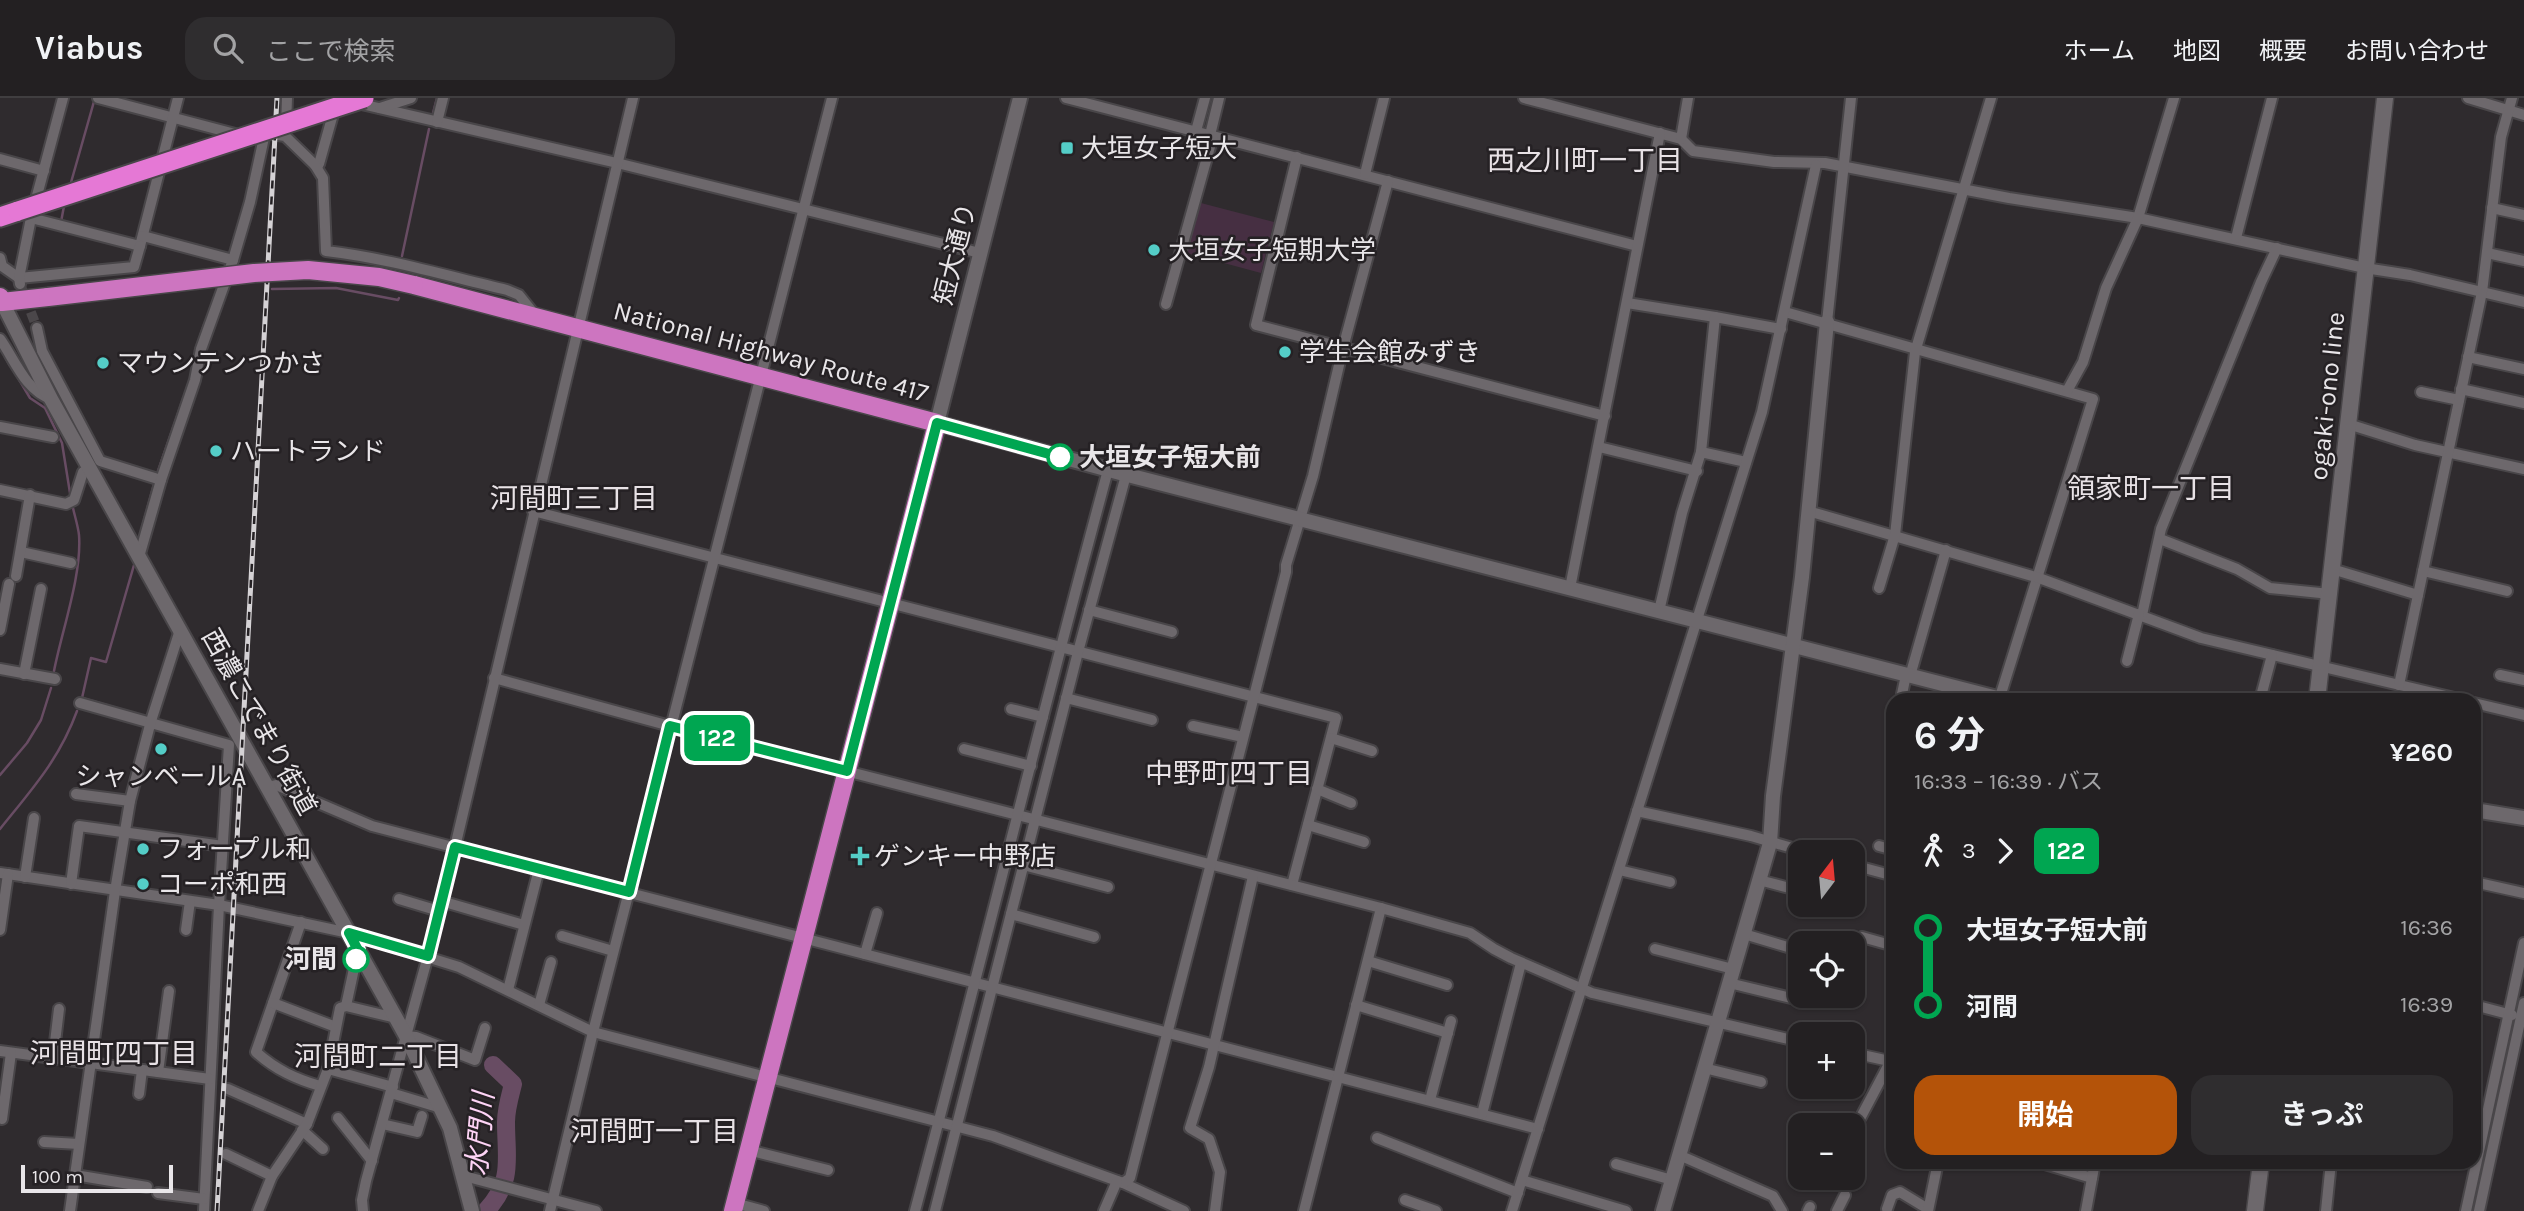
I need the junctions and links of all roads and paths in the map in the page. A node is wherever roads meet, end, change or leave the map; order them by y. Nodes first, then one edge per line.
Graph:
1 (63, 98) edge
2 (98, 98) edge
3 (178, 98) edge
4 (287, 98) edge
5 (337, 98) edge
6 (411, 98) edge
7 (443, 98) edge
8 (632, 98) edge
9 (832, 98) edge
10 (1020, 98) edge
11 (1066, 98) edge
12 (1205, 98) edge
13 (1219, 98) edge
14 (1384, 98) edge
15 (1524, 98) edge
16 (1688, 98) edge
17 (1851, 98) edge
18 (1991, 98) edge
19 (2174, 98) edge
20 (2272, 98) edge
21 (2385, 98) edge
22 (2468, 98) edge
23 (2512, 98) edge
24 (372, 103) edge
25 (2508, 111) junction
26 (2524, 116) edge
27 (173, 118) junction
28 (437, 122) junction
29 (1205, 134) junction
30 (1660, 134) junction
31 (285, 135) junction
32 (1681, 139) junction
33 (262, 141) junction
34 (1297, 157) junction
35 (0, 159) edge
36 (617, 163) junction
37 (1816, 164) junction
38 (314, 165) junction
39 (1844, 167) junction
40 (44, 171) junction
41 (1365, 174) junction
42 (1388, 181) junction
43 (1964, 190) junction
44 (2492, 208) junction
45 (805, 209) junction
46 (2524, 215) edge
47 (0, 217) edge
48 (31, 218) junction
49 (2138, 218) junction
50 (2236, 238) junction
51 (141, 241) junction
52 (1637, 246) junction
53 (2277, 248) junction
54 (980, 253) junction
55 (2487, 253) junction
56 (233, 260) junction
57 (2524, 261) edge
58 (1, 263) edge
59 (2365, 268) junction
60 (20, 281) junction
61 (2482, 292) junction
62 (1, 301) edge
63 (2524, 302) edge
64 (1627, 303) junction
65 (1166, 304) dead end
66 (1785, 312) junction
67 (537, 317) junction
68 (1715, 317) junction
69 (1827, 322) junction
70 (37, 328) tunnel mouth
71 (577, 328) junction
72 (1781, 329) junction
73 (1, 343) edge
74 (1343, 348) junction
75 (1916, 348) junction
76 (2468, 357) junction
77 (2524, 369) edge
78 (762, 376) junction
79 (2067, 391) junction
80 (2421, 392) dead end
81 (2460, 395) junction
82 (51, 399) junction
83 (2524, 403) edge
84 (1605, 416) junction
85 (937, 423) junction
86 (2348, 424) junction
87 (0, 427) edge
88 (53, 437) dead end
89 (1599, 447) junction
90 (1701, 452) junction
91 (2447, 453) junction
92 (1746, 461) junction
93 (90, 468) junction
94 (2524, 469) edge
95 (1697, 471) junction
96 (1117, 472) junction
97 (162, 480) junction
98 (0, 489) edge
99 (30, 495) junction
100 (1808, 511) junction
101 (533, 512) junction
102 (1299, 519) junction
103 (1895, 535) junction
104 (2160, 540) junction
105 (1946, 550) junction
106 (21, 552) junction
107 (139, 557) junction
108 (715, 557) junction
109 (71, 563) dead end
110 (2332, 569) junction
111 (2423, 571) junction
112 (2039, 578) junction
113 (1570, 588) junction
114 (1879, 588) dead end
115 (41, 589) dead end
116 (2507, 591) dead end
117 (2330, 594) junction
118 (2418, 595) junction
119 (890, 604) junction
120 (1090, 610) junction
121 (1659, 611) junction
122 (2140, 614) junction
123 (1696, 621) junction
124 (0, 630) edge
125 (180, 630) junction
126 (1172, 632) dead end
127 (1793, 646) junction
128 (1069, 649) junction
129 (2272, 655) junction
130 (2127, 661) dead end
131 (2322, 665) junction
132 (0, 669) edge
133 (24, 674) junction
134 (2500, 675) dead end
135 (1908, 676) junction
136 (494, 678) junction
137 (55, 679) dead end
138 (2524, 680) edge
139 (2399, 685) junction
140 (1902, 693) edge
141 (1977, 693) edge
142 (2003, 693) edge
143 (2262, 693) edge
144 (2318, 693) edge
145 (2433, 693) edge
146 (1066, 698) junction
147 (1253, 698) junction
148 (80, 703) dead end
149 (2481, 705) edge
150 (1011, 709) dead end
151 (2524, 715) edge
152 (1043, 717) junction
153 (1152, 720) dead end
154 (151, 722) junction
155 (670, 726) junction
156 (1193, 726) dead end
157 (1243, 737) junction
158 (1331, 738) junction
159 (964, 749) dead end
160 (1372, 751) dead end
161 (1031, 766) junction
162 (847, 771) junction
163 (268, 787) junction
164 (1317, 789) junction
165 (76, 794) dead end
166 (130, 801) junction
167 (1351, 803) dead end
168 (1637, 811) junction
169 (2481, 811) edge
170 (1027, 817) junction
171 (34, 818) dead end
172 (2524, 818) edge
173 (1308, 825) junction
174 (125, 833) junction
175 (1364, 842) dead end
176 (1770, 843) junction
177 (223, 846) junction
178 (1879, 846) dead end
179 (455, 847) junction
180 (1788, 847) edge
181 (1886, 848) edge
182 (1023, 865) junction
183 (1211, 865) junction
184 (1866, 868) edge
185 (539, 869) junction
186 (1619, 870) junction
187 (4, 874) edge
188 (1886, 874) edge
189 (1253, 876) junction
190 (25, 877) junction
191 (1759, 880) junction
192 (1670, 882) dead end
193 (2481, 883) edge
194 (71, 884) junction
195 (1292, 885) junction
196 (1108, 887) dead end
197 (1788, 888) edge
198 (115, 891) junction
199 (629, 892) junction
200 (2524, 892) edge
201 (399, 899) dead end
202 (190, 901) junction
203 (219, 905) junction
204 (440, 906) junction
205 (1381, 908) junction
206 (877, 913) dead end
207 (1011, 914) junction
208 (300, 922) junction
209 (524, 925) junction
210 (0, 930) edge
211 (186, 930) dead end
212 (349, 933) junction
213 (1744, 934) junction
214 (562, 936) dead end
215 (1094, 937) dead end
216 (803, 938) junction
217 (1865, 938) edge
218 (2524, 943) edge
219 (1886, 944) edge
220 (1788, 947) edge
221 (1656, 949) dead end
222 (358, 950) junction
223 (613, 951) junction
224 (865, 954) junction
225 (428, 956) junction
226 (1368, 961) junction
227 (551, 962) dead end
228 (1521, 962) junction
229 (1731, 976) junction
230 (984, 984) junction
231 (1447, 985) dead end
232 (1582, 989) junction
233 (508, 990) junction
234 (169, 991) dead end
235 (1788, 995) edge
236 (273, 1003) junction
237 (2524, 1003) edge
238 (539, 1005) junction
239 (1356, 1005) junction
240 (346, 1006) junction
241 (2481, 1007) edge
242 (59, 1009) dead end
243 (2508, 1014) junction
244 (396, 1018) junction
245 (2522, 1018) edge
246 (1451, 1021) dead end
247 (1717, 1023) junction
248 (336, 1027) junction
249 (485, 1028) dead end
250 (593, 1031) junction
251 (1168, 1031) junction
252 (1448, 1033) junction
253 (406, 1036) junction
254 (1788, 1039) edge
255 (1213, 1043) junction
256 (6, 1052) edge
257 (1865, 1057) edge
258 (53, 1059) junction
259 (1886, 1061) edge
260 (90, 1064) junction
261 (1704, 1068) junction
262 (328, 1069) junction
263 (142, 1070) junction
264 (1886, 1071) edge
265 (158, 1072) junction
266 (1339, 1076) junction
267 (767, 1078) junction
268 (210, 1079) junction
269 (1761, 1082) dead end
270 (320, 1086) junction
271 (228, 1089) dead end
272 (392, 1090) junction
273 (139, 1094) dead end
274 (1430, 1100) junction
275 (441, 1108) junction
276 (1863, 1113) edge
277 (1482, 1114) junction
278 (422, 1116) dead end
279 (338, 1118) dead end
280 (2, 1119) dead end
281 (948, 1123) junction
282 (383, 1124) junction
283 (304, 1127) junction
284 (1538, 1129) junction
285 (1377, 1138) dead end
286 (2481, 1141) edge
287 (44, 1142) dead end
288 (79, 1144) junction
289 (323, 1149) dead end
290 (748, 1150) junction
291 (226, 1154) dead end
292 (1679, 1155) junction
293 (372, 1161) junction
294 (1616, 1164) dead end
295 (1937, 1169) edge
296 (2062, 1169) edge
297 (2094, 1169) edge
298 (2260, 1169) edge
299 (2331, 1169) edge
300 (2475, 1169) edge
301 (828, 1170) dead end
302 (75, 1175) junction
303 (272, 1176) junction
304 (464, 1176) junction
305 (2092, 1178) junction
306 (1522, 1180) junction
307 (1672, 1180) junction
308 (1120, 1182) junction
309 (147, 1187) dead end
310 (158, 1193) dead end
311 (1518, 1193) junction
312 (1845, 1195) dead end
313 (204, 1199) junction
314 (1405, 1200) dead end
315 (552, 1205) edge
316 (734, 1207) edge
317 (1887, 1209) edge
318 (262, 1210) edge
319 (1928, 1210) edge
320 (70, 1211) edge
321 (204, 1211) edge
322 (363, 1211) edge
323 (472, 1211) edge
324 (596, 1211) edge
325 (764, 1211) edge
326 (915, 1211) edge
327 (934, 1211) edge
328 (1104, 1211) edge
329 (1184, 1211) edge
330 (1215, 1211) edge
331 (1304, 1211) edge
332 (1436, 1211) edge
333 (1512, 1211) edge
334 (1626, 1211) edge
335 (1663, 1211) edge
336 (1782, 1211) edge
337 (1838, 1211) edge
338 (2086, 1211) edge
339 (2255, 1211) edge
340 (2326, 1211) edge
341 (2466, 1211) edge
342 (2479, 1211) edge

1 - 40 street
2 - 27 street
3 - 27 street
4 - 31 street
5 - 24 street
5 - 38 street
6 - 24 street
7 - 28 street
8 - 36 street
9 - 45 street
10 - 54 street, 短大通り
11 - 29 street
12 - 29 street
13 - 29 street
14 - 41 street
15 - 30 street
16 - 32 street
17 - 39 street
18 - 43 street
19 - 49 street
20 - 50 street
21 - 59 main road, ogaki-ono line
22 - 25 street
23 - 25 street
24 - 28 street
24 - 47 highway, bridge
25 - 26 street
25 - 44 street
27 - 33 street
27 - 51 street
28 - 36 street
29 - 34 street
29 - 65 street
30 - 32 street
30 - 52 street
31 - 33 street
31 - 38 street
32 - 37 street
33 - 56 street
34 - 41 street
34 - 74 street
35 - 40 street
36 - 45 street
36 - 71 street
37 - 39 street
37 - 66 street
38 - 67 street
39 - 43 street
39 - 69 street
40 - 48 street
41 - 42 street
42 - 52 street
42 - 74 street
43 - 49 street
43 - 75 street
44 - 46 street
44 - 55 street
45 - 54 street
45 - 78 street
48 - 51 street
48 - 60 street
49 - 50 street
49 - 79 street
50 - 53 street
51 - 56 street
51 - 60 street
52 - 64 street
53 - 59 street
53 - 104 street
54 - 85 street, 短大通り
55 - 57 street
55 - 61 street
56 - 97 street
58 - 60 street
59 - 61 street
59 - 86 main road, ogaki-ono line
61 - 63 street
61 - 76 street
62 - 67 highway, National Highway Route 417, bridge
62 - 82 street, 西濃こでまり街道
64 - 68 street
64 - 84 street
66 - 69 street
66 - 72 street
67 - 71 highway, National Highway Route 417
68 - 72 street
68 - 90 street
69 - 75 street
69 - 100 street
70 - 97 street
71 - 78 highway, National Highway Route 417
71 - 101 street
72 - 92 street
73 - 82 street
74 - 84 street
74 - 102 street
75 - 79 street
75 - 103 street
76 - 77 street
76 - 81 street
78 - 85 highway, National Highway Route 417
78 - 108 street
79 - 112 street
80 - 81 street
81 - 83 street
81 - 91 street
82 - 93 street, 西濃こでまり街道
84 - 89 street
85 - 96 street
85 - 119 highway, National Highway Route 417
86 - 91 street
86 - 110 main road, ogaki-ono line
87 - 88 street
89 - 95 street
89 - 113 street
90 - 92 street
90 - 95 street
91 - 94 street
91 - 111 street
92 - 123 street
93 - 99 street
93 - 107 street, 西濃こでまり街道
95 - 121 street
96 - 102 street
96 - 120 street
96 - 128 street
97 - 107 street
98 - 99 street
99 - 106 street
100 - 103 street
100 - 127 street
101 - 108 street
101 - 136 street
102 - 113 street
102 - 147 street
103 - 105 street
103 - 114 street
104 - 117 street
104 - 122 street
105 - 112 street
105 - 135 street
106 - 109 street
106 - 124 street
107 - 125 street, 西濃こでまり街道
108 - 119 street
108 - 155 street
110 - 117 main road, ogaki-ono line
110 - 118 street
111 - 116 street
111 - 118 street
112 - 122 street
112 - 142 street
113 - 121 street
115 - 133 street
117 - 131 main road, ogaki-ono line
118 - 139 street
119 - 128 street
119 - 162 highway, National Highway Route 417
120 - 126 street
120 - 128 street
121 - 123 street
122 - 129 street
122 - 130 street
123 - 127 street
123 - 168 street
125 - 154 street
125 - 163 street, 西濃こでまり街道
127 - 135 street
127 - 176 street
128 - 146 street
128 - 147 street
128 - 152 street
129 - 131 street
129 - 143 street
131 - 139 street
131 - 144 main road, ogaki-ono line
132 - 133 street
133 - 137 street
134 - 138 street
135 - 140 street
135 - 141 street
136 - 155 street
136 - 179 street
139 - 145 street
146 - 153 street
146 - 170 street
147 - 157 street
147 - 158 street
148 - 154 street
149 - 151 street
150 - 152 street
152 - 161 street
154 - 166 street
154 - 177 street
155 - 162 street
155 - 199 street
156 - 157 street
157 - 183 street
158 - 160 street
158 - 164 street
159 - 161 street
161 - 170 street
162 - 170 street
162 - 216 highway, National Highway Route 417
163 - 179 street
163 - 212 street, 西濃こでまり街道
164 - 167 street
164 - 173 street
165 - 166 street
166 - 174 street
168 - 176 street
168 - 186 street
169 - 172 street
170 - 182 street
170 - 183 street
170 - 230 street
171 - 190 street
173 - 175 street
173 - 195 street
174 - 177 street
174 - 194 street
174 - 198 street
176 - 180 street
176 - 191 street
177 - 203 street
178 - 181 street
179 - 185 street
179 - 204 street
182 - 196 street
182 - 207 street
183 - 189 street
183 - 251 street
184 - 188 street
185 - 199 street
185 - 209 street
186 - 192 street
186 - 232 street
187 - 190 street
187 - 210 street
189 - 195 street
189 - 255 street
190 - 194 street
191 - 197 street
191 - 213 street
193 - 200 street
194 - 198 street
195 - 205 street
198 - 202 street
198 - 260 street
199 - 216 street
199 - 223 street
201 - 204 street
202 - 203 street
202 - 211 street
203 - 208 street
203 - 268 street
204 - 209 street
204 - 225 street
205 - 226 street
205 - 228 street
206 - 224 street
207 - 215 street
207 - 230 street
208 - 212 street
208 - 236 street
209 - 233 street
212 - 222 street, 西濃こでまり街道
212 - 225 street
213 - 220 street
213 - 229 street
214 - 223 street
216 - 224 street
216 - 267 highway, National Highway Route 417
217 - 219 street
218 - 243 street
221 - 229 street
222 - 240 street
222 - 244 street, 西濃こでまり街道
223 - 250 street
224 - 230 street
225 - 233 street
225 - 253 street
226 - 231 street
226 - 239 street
227 - 238 street
228 - 232 street
228 - 277 street
229 - 235 street
229 - 247 street
230 - 251 street
230 - 281 street
230 - 281 street
232 - 247 street
232 - 284 street
233 - 238 street
234 - 265 street
236 - 248 street
236 - 270 street
237 - 245 street
238 - 250 street
239 - 252 street
239 - 266 street
240 - 244 street
240 - 248 street
241 - 243 street
242 - 258 street
243 - 245 street
243 - 286 street
244 - 253 street, 西濃こでまり街道
245 - 342 street
246 - 252 street
247 - 254 street
247 - 261 street
248 - 262 street
249 - 253 street
250 - 267 street
250 - 315 street
251 - 255 street
251 - 308 street
252 - 274 street
253 - 272 street
253 - 275 street, 西濃こでまり街道
255 - 266 street
255 - 330 street
256 - 258 street
256 - 280 street
257 - 259 street
258 - 260 street
260 - 263 street
260 - 288 street
261 - 269 street
261 - 292 street
262 - 270 street
262 - 272 street
263 - 265 street
263 - 273 street
264 - 276 street
265 - 268 street
266 - 274 street
266 - 331 street
267 - 281 street
267 - 290 highway, National Highway Route 417
268 - 313 street
270 - 283 street
271 - 283 street
272 - 275 street
272 - 282 street
274 - 277 street
275 - 304 street, 西濃こでまり街道
277 - 284 street
278 - 282 street
279 - 293 street
281 - 308 street
281 - 326 street
281 - 327 street
282 - 293 street
283 - 289 street
283 - 303 street
284 - 306 street
285 - 311 street
287 - 288 street
288 - 302 street
290 - 301 street
290 - 316 highway, National Highway Route 417
291 - 303 street
292 - 307 street
292 - 336 street
293 - 322 street
294 - 307 street
295 - 319 street
296 - 305 street
297 - 305 street
298 - 339 main road
299 - 340 street
300 - 341 street
302 - 309 street
302 - 320 street
303 - 318 street
304 - 315 street
304 - 323 street, 西濃こでまり街道
305 - 338 street
306 - 311 street
306 - 334 street
307 - 335 street
308 - 328 street
308 - 329 street
310 - 313 street
311 - 333 street
312 - 337 street
313 - 321 street
314 - 332 street
315 - 324 street
316 - 325 street
317 - 319 street

